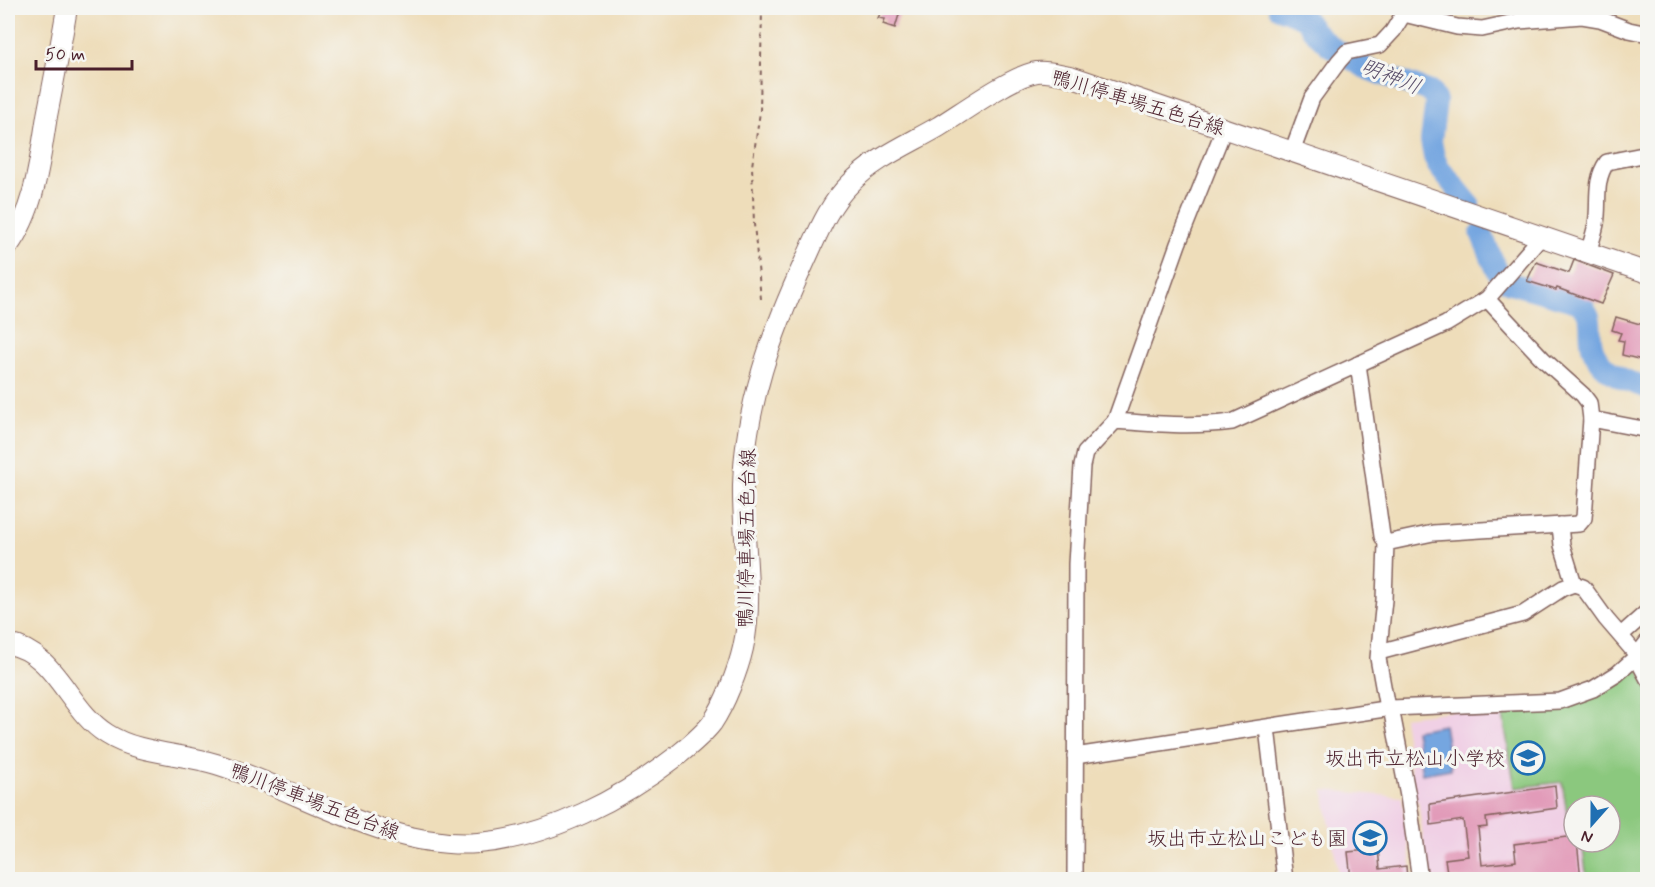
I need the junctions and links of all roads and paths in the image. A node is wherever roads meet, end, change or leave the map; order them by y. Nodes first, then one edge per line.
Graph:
1 (67, 8) edge
2 (762, 8) edge
3 (1405, 11) edge
4 (1647, 34) edge
5 (1224, 129) junction
6 (1292, 152) junction
7 (1647, 154) edge
8 (1542, 236) junction
9 (8, 246) edge
10 (1588, 253) junction
11 (1647, 273) edge
12 (761, 299) dead end
13 (1487, 299) junction
14 (1358, 364) junction
15 (1591, 419) junction
16 (1115, 421) junction
17 (1647, 430) edge
18 (1560, 525) junction
19 (1386, 543) junction
20 (1574, 584) junction
21 (1647, 611) edge
22 (1621, 635) junction
23 (1647, 641) edge
24 (8, 644) edge
25 (1379, 652) junction
26 (1636, 657) junction
27 (1647, 679) edge
28 (1389, 708) junction
29 (1267, 728) junction
30 (1076, 756) junction
31 (1074, 879) edge
32 (1285, 879) edge
33 (1420, 879) edge

1 - 9 main road
2 - 12 path
3 - 4 street
3 - 6 street
5 - 6 main road, 鴨川停車場五色台線
5 - 16 street
5 - 24 main road, 鴨川停車場五色台線
6 - 8 main road, 鴨川停車場五色台線
7 - 10 street
8 - 10 main road, 鴨川停車場五色台線
8 - 13 street
10 - 11 main road, 鴨川停車場五色台線
13 - 14 street
13 - 15 street
14 - 16 street
14 - 19 street
15 - 17 street
15 - 18 street
16 - 30 street
18 - 19 street
18 - 20 street
19 - 25 street
20 - 22 street
20 - 25 street
21 - 22 street
22 - 26 street
23 - 26 street
25 - 28 street
26 - 27 street
26 - 28 street
28 - 29 street
28 - 33 street
29 - 30 street
29 - 32 street
30 - 31 street

